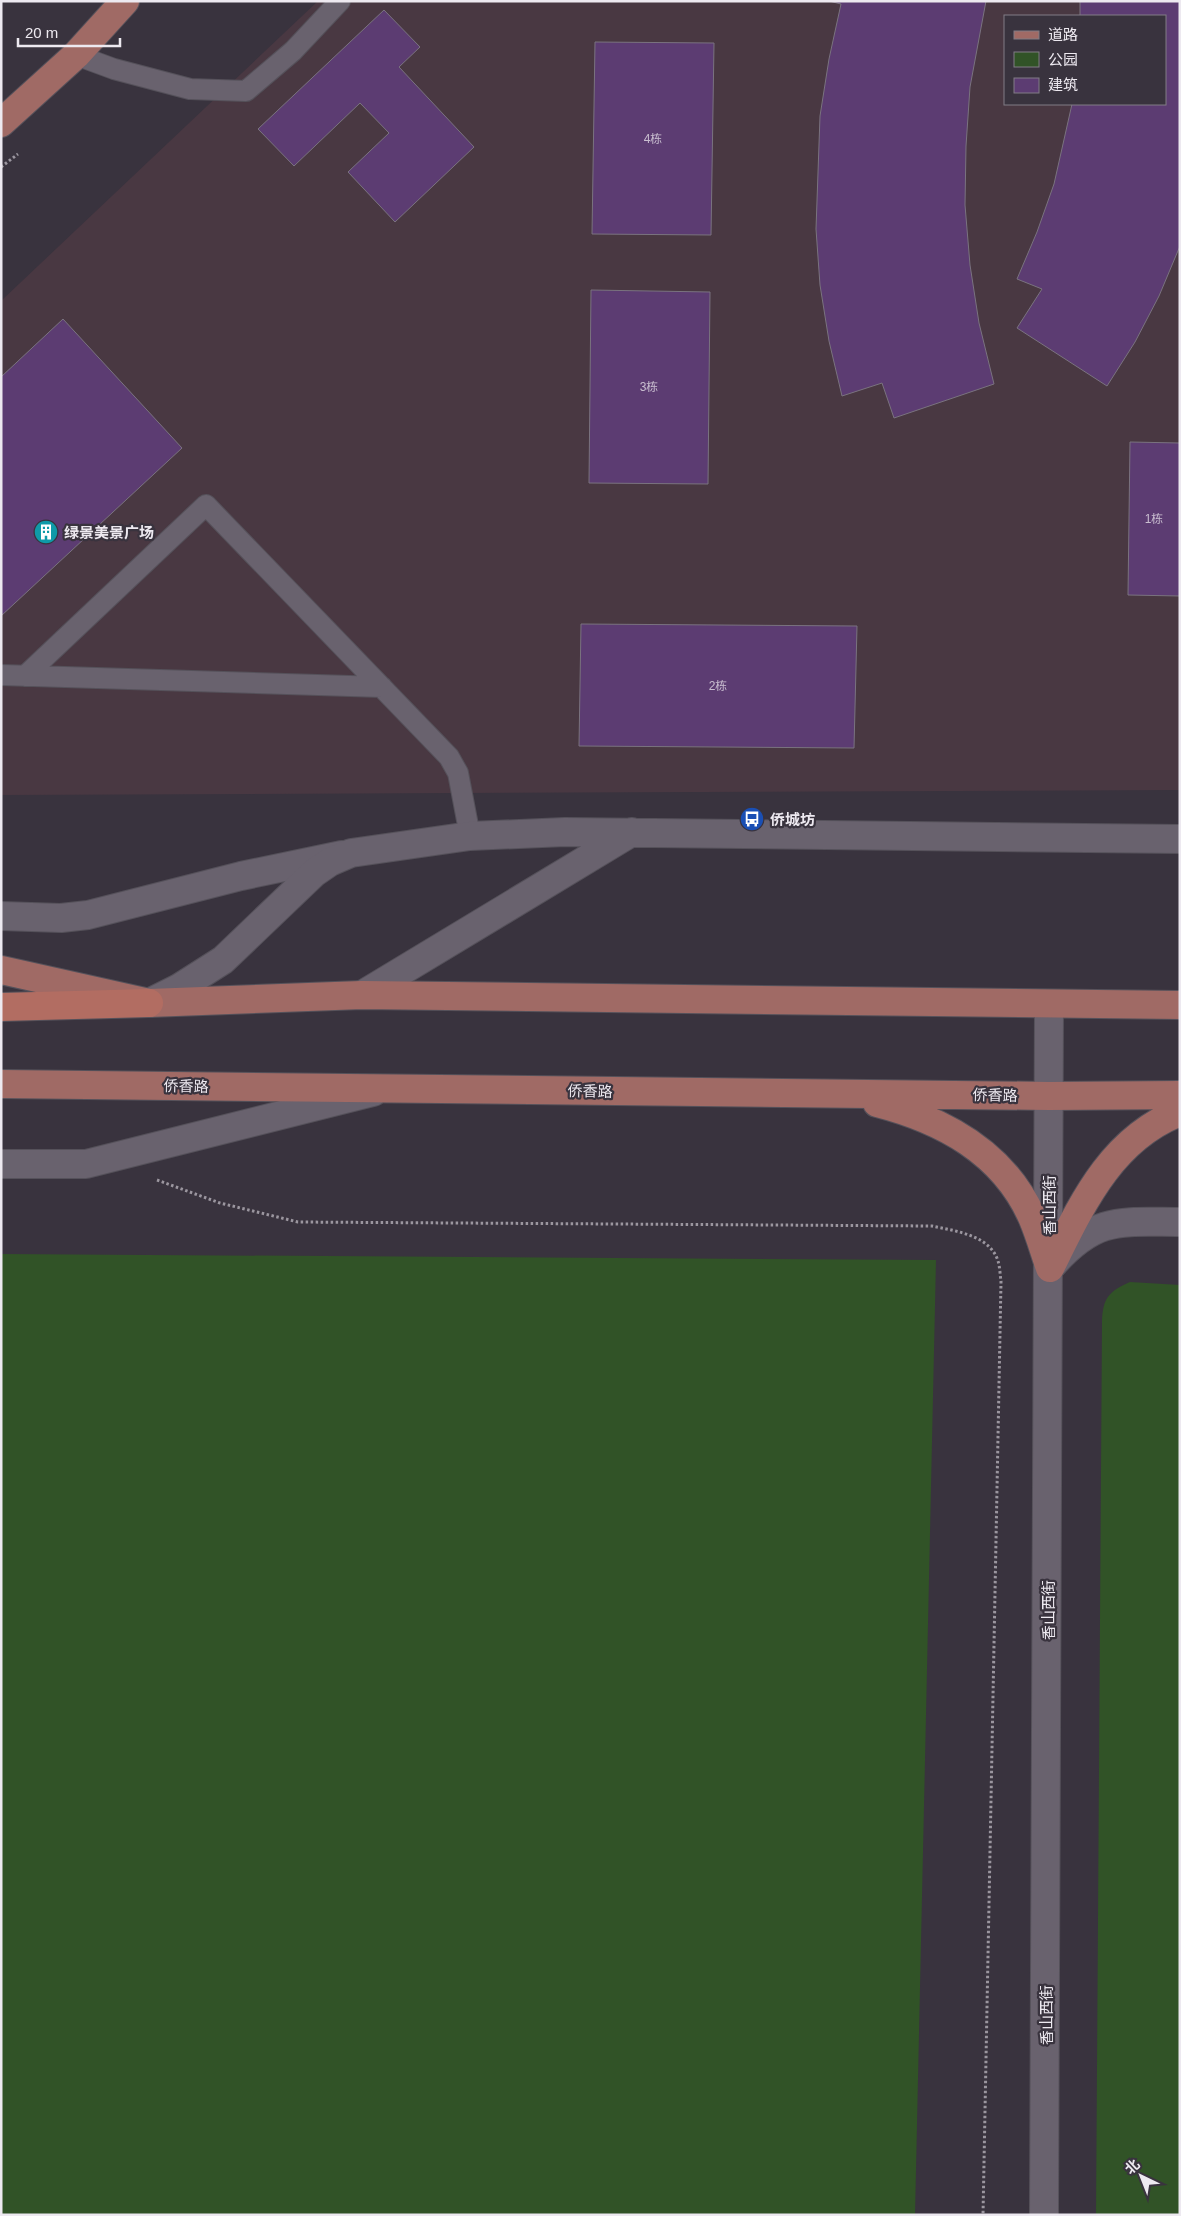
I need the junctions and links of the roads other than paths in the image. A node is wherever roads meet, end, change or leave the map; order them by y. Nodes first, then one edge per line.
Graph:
1 (125, 1) edge
2 (340, 1) edge
3 (76, 55) junction
4 (1, 123) edge
5 (1, 676) edge
6 (25, 676) junction
7 (382, 687) junction
8 (634, 832) junction
9 (470, 836) junction
10 (1180, 839) edge
11 (351, 853) junction
12 (1, 916) edge
13 (1, 970) edge
14 (362, 995) junction
15 (149, 1003) junction
16 (1049, 1004) junction
17 (1180, 1005) edge
18 (1, 1007) edge
19 (1, 1084) edge
20 (384, 1089) junction
21 (845, 1094) junction
22 (1180, 1095) edge
23 (1049, 1096) junction
24 (1180, 1112) edge
25 (1, 1164) edge
26 (1180, 1222) edge
27 (1050, 1268) junction
28 (1044, 2215) edge

1 - 3 main road
2 - 3 lane
3 - 4 main road
5 - 6 lane
6 - 7 lane
6 - 7 lane
7 - 9 lane
8 - 9 street
8 - 10 street
8 - 14 street
9 - 11 street
11 - 12 street
11 - 15 street
13 - 15 main road
14 - 15 main road
14 - 16 main road
15 - 18 highway
16 - 17 main road
16 - 23 street, 香山西街
19 - 20 main road, 侨香路
20 - 21 main road, 侨香路
20 - 25 street
21 - 23 main road, 侨香路
21 - 27 main road
22 - 23 main road, 侨香路
23 - 27 street, 香山西街
24 - 27 main road
26 - 27 street
27 - 28 street, 香山西街

